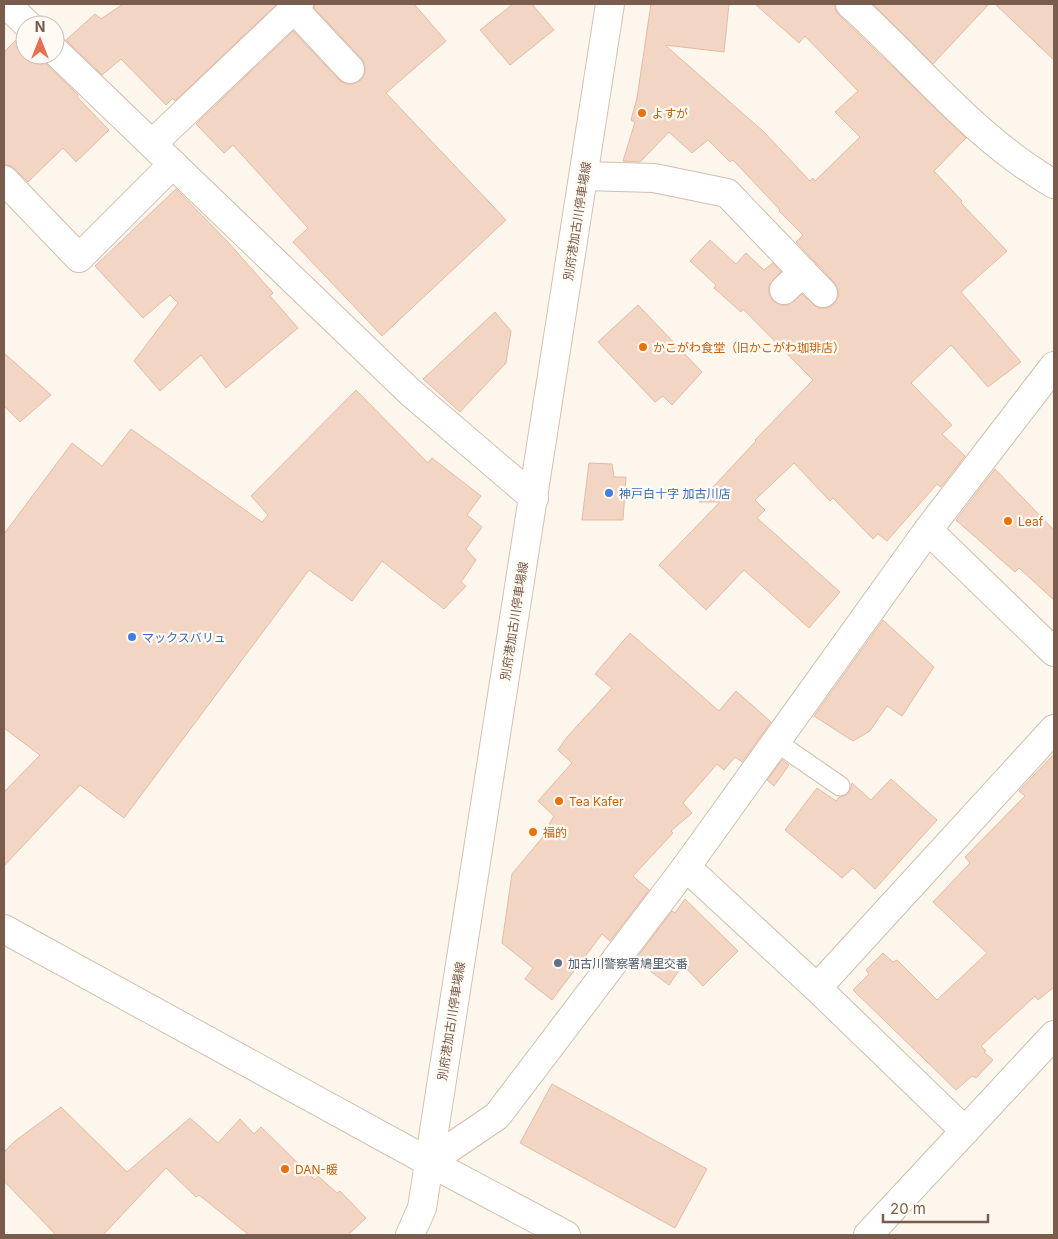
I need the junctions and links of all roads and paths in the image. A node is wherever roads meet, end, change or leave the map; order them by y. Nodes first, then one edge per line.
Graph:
1 (6, 4) edge
2 (610, 4) edge
3 (850, 4) edge
4 (296, 6) edge
5 (18, 15) edge
6 (65, 61) edge
7 (350, 70) dead end
8 (152, 144) junction
9 (173, 164) junction
10 (584, 176) junction
11 (4, 180) edge
12 (1054, 184) edge
13 (823, 292) dead end
14 (1054, 366) edge
15 (534, 498) junction
16 (928, 530) junction
17 (1054, 652) edge
18 (1054, 729) edge
19 (776, 742) junction
20 (840, 786) dead end
21 (686, 868) junction
22 (4, 929) edge
23 (817, 988) junction
24 (1054, 1035) edge
25 (965, 1131) junction
26 (429, 1162) junction
27 (410, 1235) edge
28 (566, 1235) edge
29 (868, 1235) edge

1 - 5 street
2 - 10 street, 別府港加古川停車場線
3 - 12 street
4 - 7 street
4 - 8 street
6 - 8 street
8 - 9 street
9 - 11 street
9 - 15 street
10 - 13 street
10 - 15 street, 別府港加古川停車場線
14 - 16 street
15 - 26 street, 別府港加古川停車場線
16 - 17 street
16 - 19 street
18 - 23 street
19 - 20 lane
19 - 21 street
21 - 23 street
21 - 26 street
22 - 26 street
23 - 25 street
24 - 25 street
25 - 29 street
26 - 27 street, 別府港加古川停車場線
26 - 28 street

